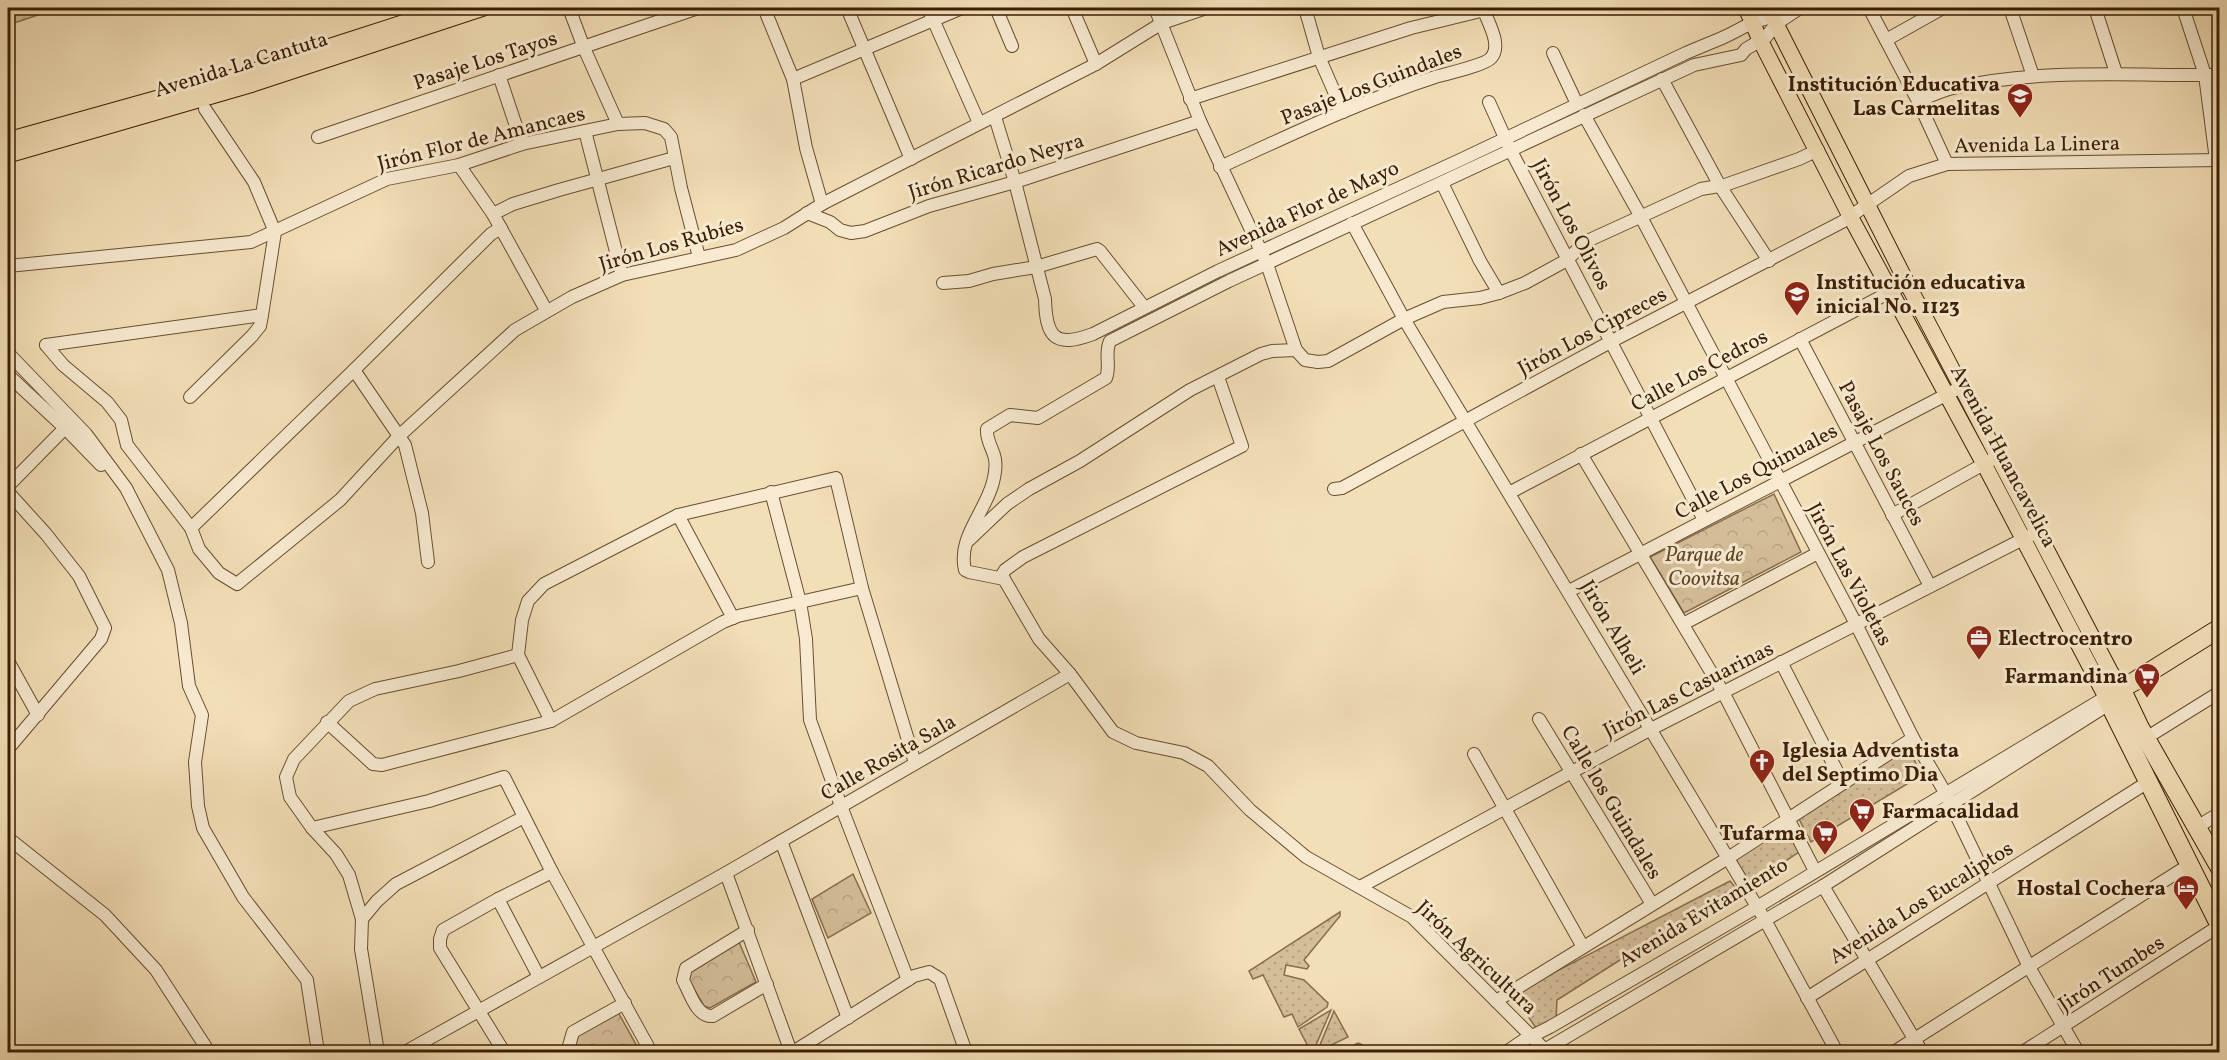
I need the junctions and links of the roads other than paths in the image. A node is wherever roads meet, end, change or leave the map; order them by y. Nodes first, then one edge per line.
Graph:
1 (449, 8) edge
2 (484, 8) edge
3 (569, 8) edge
4 (698, 8) edge
5 (764, 8) edge
6 (847, 8) edge
7 (928, 8) edge
8 (962, 8) edge
9 (996, 8) edge
10 (1072, 8) edge
11 (1155, 8) edge
12 (1206, 8) edge
13 (1305, 8) edge
14 (1800, 8) edge
15 (1869, 8) edge
16 (1943, 8) edge
17 (2010, 8) edge
18 (2095, 8) edge
19 (2182, 8) edge
20 (1488, 9) edge
21 (1749, 15) edge
22 (1776, 16) edge
23 (933, 20) junction
24 (1162, 23) junction
25 (1760, 40) junction
26 (1886, 40) junction
27 (1012, 46) dead end
28 (584, 48) junction
29 (864, 49) junction
30 (1553, 52) dead end
31 (1319, 57) junction
32 (1095, 64) junction
33 (2116, 73) junction
34 (499, 75) junction
35 (2205, 75) junction
36 (2220, 75) edge
37 (2033, 76) junction
38 (793, 79) junction
39 (1662, 80) junction
40 (1190, 99) junction
41 (1918, 101) junction
42 (1489, 102) dead end
43 (205, 109) dead end
44 (1581, 110) junction
45 (1343, 112) junction
46 (995, 117) junction
47 (1200, 122) junction
48 (979, 123) junction
49 (618, 124) junction
50 (585, 131) junction
51 (318, 137) dead end
52 (8, 140) edge
53 (1508, 143) junction
54 (522, 144) junction
55 (1818, 150) junction
56 (8, 155) edge
57 (674, 158) junction
58 (911, 159) junction
59 (2218, 160) edge
60 (1947, 164) junction
61 (459, 165) junction
62 (1220, 167) junction
63 (597, 180) junction
64 (1015, 182) junction
65 (1442, 183) junction
66 (1720, 186) junction
67 (822, 204) junction
68 (1866, 204) junction
69 (807, 213) junction
70 (493, 214) junction
71 (1850, 216) junction
72 (1641, 217) junction
73 (1352, 223) junction
74 (501, 228) junction
75 (275, 232) junction
76 (1261, 251) junction
77 (699, 257) junction
78 (1567, 260) junction
79 (1769, 261) junction
80 (1268, 264) junction
81 (8, 266) edge
82 (1036, 267) junction
83 (622, 275) junction
84 (943, 283) dead end
85 (1906, 283) junction
86 (1892, 290) junction
87 (1499, 294) junction
88 (1686, 303) junction
89 (1144, 307) junction
90 (546, 310) junction
91 (262, 315) junction
92 (1404, 319) junction
93 (1800, 339) junction
94 (1612, 341) junction
95 (1296, 350) junction
96 (8, 353) edge
97 (354, 370) junction
98 (8, 375) edge
99 (1218, 377) junction
100 (1726, 378) junction
101 (1961, 387) junction
102 (1945, 394) junction
103 (190, 397) dead end
104 (1651, 418) junction
105 (1466, 421) junction
106 (65, 428) junction
107 (399, 436) junction
108 (1854, 442) junction
109 (1581, 454) junction
110 (1991, 461) junction
111 (1780, 480) junction
112 (8, 486) edge
113 (126, 488) junction
114 (1334, 489) dead end
115 (8, 492) edge
116 (771, 492) junction
117 (1509, 493) junction
118 (678, 515) junction
119 (1892, 515) junction
120 (1704, 520) junction
121 (190, 528) junction
122 (2037, 532) junction
123 (2022, 538) junction
124 (967, 542) junction
125 (1641, 553) junction
126 (1818, 553) junction
127 (428, 562) dead end
128 (1003, 577) junction
129 (1930, 586) junction
130 (862, 588) junction
131 (1569, 591) junction
132 (800, 603) junction
133 (733, 618) junction
134 (1683, 624) junction
135 (1856, 624) junction
136 (2220, 628) edge
137 (518, 655) junction
138 (8, 661) edge
139 (1781, 662) junction
140 (1070, 675) junction
141 (1724, 692) junction
142 (2220, 692) edge
143 (2119, 693) junction
144 (38, 715) junction
145 (1539, 719) dead end
146 (550, 721) junction
147 (327, 722) junction
148 (1651, 729) junction
149 (1913, 738) junction
150 (2146, 738) junction
151 (8, 749) edge
152 (1474, 754) dead end
153 (915, 763) junction
154 (1571, 772) junction
155 (2148, 782) junction
156 (1844, 783) junction
157 (1949, 800) junction
158 (840, 806) junction
159 (1504, 808) junction
160 (2220, 813) edge
161 (524, 816) junction
162 (1788, 819) junction
163 (2196, 827) junction
164 (312, 828) junction
165 (8, 838) edge
166 (782, 841) junction
167 (1728, 858) junction
168 (2189, 865) junction
169 (2220, 868) edge
170 (552, 872) junction
171 (1815, 872) junction
172 (726, 873) junction
173 (1990, 882) junction
174 (1823, 886) junction
175 (1360, 887) junction
176 (498, 899) junction
177 (1652, 904) junction
178 (1757, 907) junction
179 (362, 919) junction
180 (1765, 921) junction
181 (2219, 926) edge
182 (748, 930) junction
183 (594, 947) junction
184 (1583, 947) junction
185 (1868, 960) junction
186 (2029, 967) junction
187 (539, 977) junction
188 (908, 980) junction
189 (767, 984) junction
190 (1807, 998) junction
191 (1496, 1000) junction
192 (625, 1003) junction
193 (479, 1011) junction
194 (848, 1018) junction
195 (2063, 1026) junction
196 (1533, 1036) junction
197 (1915, 1039) junction
198 (2220, 1046) edge
199 (1544, 1052) edge
200 (209, 1053) edge
201 (318, 1053) edge
202 (378, 1053) edge
203 (405, 1053) edge
204 (504, 1053) edge
205 (573, 1053) edge
206 (651, 1053) edge
207 (792, 1053) edge
208 (966, 1053) edge
209 (1506, 1053) edge
210 (1837, 1053) edge
211 (1894, 1053) edge
212 (1922, 1053) edge
213 (2023, 1053) edge
214 (2078, 1053) edge
215 (2210, 1053) edge

1 - 52 main road, Avenida La Cantuta
2 - 56 main road, Avenida La Cantuta
3 - 28 street
4 - 28 street, Pasaje Los Tayos
5 - 38 street
6 - 29 street
7 - 23 street
8 - 23 street
9 - 27 street
10 - 32 street
11 - 24 street
12 - 24 street, Jirón Los Rubíes
13 - 31 street
14 - 22 street, Avenida Flor de Mayo
15 - 26 street
16 - 26 street
17 - 37 street
18 - 33 street
19 - 35 street
20 - 31 street
20 - 45 street, Pasaje Los Guindales
21 - 22 street, Avenida Flor de Mayo
21 - 25 main road, Avenida Huancavelica
21 - 44 street, Avenida Flor de Mayo
22 - 25 street, Avenida Flor de Mayo
22 - 68 main road, Avenida Huancavelica
23 - 29 street
23 - 48 street
24 - 32 street, Jirón Los Rubíes
24 - 40 street
25 - 39 street, Avenida Flor de Mayo
25 - 55 main road, Avenida Huancavelica
26 - 41 street
28 - 34 street, Pasaje Los Tayos
28 - 49 street
29 - 38 street
29 - 58 street
30 - 44 street, Jirón Las Violetas
31 - 40 street
31 - 45 street
32 - 46 street, Jirón Los Rubíes
33 - 35 street
33 - 37 street
34 - 51 street, Pasaje Los Tayos
34 - 54 street
35 - 36 street
35 - 59 street
37 - 41 street
38 - 67 street
39 - 44 street, Avenida Flor de Mayo
39 - 66 street
40 - 47 street
41 - 60 street
42 - 53 street, Jirón Los Olivos
43 - 75 street
44 - 53 street, Avenida Flor de Mayo
44 - 72 street, Jirón Las Violetas
45 - 62 street, Pasaje Los Guindales
46 - 48 street, Jirón Los Rubíes
46 - 64 street, Avenida Flor de Mayo
47 - 62 street
47 - 64 street, Jirón Ricardo Neyra
48 - 58 street, Jirón Los Rubíes
49 - 50 street, Jirón Flor de Amancaes
49 - 57 street, Jirón Flor de Amancaes
50 - 54 street, Jirón Flor de Amancaes
50 - 63 street
53 - 65 street, Avenida Flor de Mayo
53 - 76 street, Avenida Flor de Mayo
53 - 78 street, Jirón Los Olivos
54 - 61 street, Jirón Flor de Amancaes
55 - 66 street
55 - 71 main road, Avenida Huancavelica
57 - 63 street
57 - 77 street, Jirón Flor de Amancaes
58 - 67 street, Jirón Los Rubíes
59 - 60 street, Avenida La Linera
60 - 68 street, Avenida La Linera
61 - 70 street
61 - 75 street, Jirón Flor de Amancaes
62 - 76 street
63 - 70 street
63 - 83 street
64 - 69 street, Jirón Ricardo Neyra
64 - 82 street, Avenida Flor de Mayo
65 - 73 street, Avenida Flor de Mayo
65 - 87 street
66 - 72 street
66 - 79 street
67 - 69 street, Jirón Los Rubíes
68 - 71 street, Jirón Los Cipreces
68 - 85 main road, Avenida Huancavelica
69 - 77 street, Jirón Los Rubíes
70 - 74 street
71 - 79 street, Jirón Los Cipreces
71 - 86 main road, Avenida Huancavelica
72 - 78 street
72 - 88 street, Jirón Las Violetas
73 - 80 street, Avenida Flor de Mayo
73 - 92 street, Jirón Alheli
74 - 90 street
74 - 97 street
75 - 81 street, Jirón Flor de Amancaes
75 - 91 street
76 - 80 street
76 - 89 street, Avenida Flor de Mayo
77 - 83 street, Jirón Los Rubíes
78 - 87 street
78 - 94 street, Jirón Los Olivos
79 - 88 street, Jirón Los Cipreces
80 - 95 street
80 - 124 street, Avenida Flor de Mayo
82 - 84 street
82 - 89 street
82 - 89 street, Avenida Flor de Mayo
83 - 90 street, Jirón Los Rubíes
85 - 86 street, Calle Los Cedros
85 - 101 main road, Avenida Huancavelica
86 - 93 street, Calle Los Cedros
86 - 102 main road, Avenida Huancavelica
87 - 92 street
88 - 94 street, Jirón Los Cipreces
88 - 100 street, Jirón Las Violetas
90 - 107 street, Jirón Los Rubíes
91 - 103 street
91 - 121 street
92 - 95 street
92 - 105 street, Jirón Alheli
93 - 100 street, Calle Los Cedros
93 - 108 street, Pasaje Los Sauces
94 - 104 street, Jirón Los Olivos
94 - 105 street, Jirón Los Cipreces
95 - 99 street
96 - 113 street
97 - 107 street
97 - 121 street
98 - 106 street
99 - 124 street
99 - 128 street
100 - 104 street, Calle Los Cedros
100 - 111 street, Jirón Las Violetas
101 - 102 street, Calle Los Quinuales
101 - 110 main road, Avenida Huancavelica
102 - 108 street, Calle Los Quinuales
102 - 110 main road, Avenida Huancavelica
104 - 109 street, Calle Los Cedros
104 - 120 street, Jirón Los Olivos
105 - 114 street, Jirón Los Cipreces
105 - 117 street, Jirón Alheli
106 - 112 street
106 - 113 street
107 - 121 street, Jirón Los Rubíes
107 - 127 street
108 - 111 street, Calle Los Quinuales
108 - 119 street, Pasaje Los Sauces
109 - 117 street, Calle Los Cedros
109 - 125 street
110 - 119 street
110 - 122 main road, Avenida Huancavelica
110 - 123 main road, Avenida Huancavelica
111 - 120 street, Calle Los Quinuales
111 - 126 street, Jirón Las Violetas
113 - 201 street
115 - 144 street
116 - 118 street
116 - 130 street
116 - 132 street
117 - 131 street, Jirón Alheli
118 - 133 street
118 - 137 street
119 - 129 street, Pasaje Los Sauces
120 - 125 street, Calle Los Quinuales
122 - 123 street, Jirón Las Casuarinas
122 - 143 main road, Avenida Huancavelica
123 - 129 street, Jirón Las Casuarinas
123 - 143 main road, Avenida Huancavelica
124 - 128 street
125 - 131 street, Calle Los Quinuales
125 - 134 street
126 - 134 street
126 - 135 street, Jirón Las Violetas
128 - 140 street, Jirón Agricultura
129 - 135 street, Jirón Las Casuarinas
130 - 132 street
130 - 153 street
131 - 148 street, Jirón Alheli
132 - 133 street
132 - 158 street
133 - 146 street
134 - 141 street
135 - 139 street, Jirón Las Casuarinas
135 - 149 street, Jirón Las Violetas
136 - 143 highway, Avenida Evitamiento
137 - 146 street
137 - 147 street
138 - 144 street
139 - 141 street, Jirón Las Casuarinas
139 - 156 street
140 - 153 street, Calle Rosita Sala
140 - 175 street, Jirón Agricultura
141 - 148 street, Jirón Las Casuarinas
141 - 162 street
142 - 150 street
143 - 150 highway, Avenida Huancavelica
143 - 155 highway, Avenida Huancavelica
143 - 157 street, Avenida Evitamiento
144 - 151 street
145 - 154 street, Calle los Guindales
146 - 147 street
147 - 164 street
148 - 154 street, Jirón Las Casuarinas
148 - 167 street, Jirón Alheli
149 - 156 street
149 - 157 street, Jirón Las Violetas
150 - 163 highway, Avenida Huancavelica
152 - 159 street
153 - 158 street, Calle Rosita Sala
154 - 159 street, Jirón Las Casuarinas
154 - 177 street, Calle los Guindales
155 - 168 highway, Avenida Huancavelica
155 - 173 street, Avenida Los Eucaliptos
156 - 162 street
157 - 171 street, Avenida Evitamiento
157 - 173 street, Jirón Las Violetas
157 - 174 street, Avenida Evitamiento
158 - 166 street, Calle Rosita Sala
158 - 188 street
159 - 175 street, Jirón Las Casuarinas
159 - 184 street
160 - 163 street
161 - 164 street
161 - 170 street
161 - 179 street
162 - 167 street
162 - 171 street
163 - 169 highway, Avenida Huancavelica
164 - 179 street
165 - 200 street
166 - 172 street, Calle Rosita Sala
166 - 194 street
167 - 177 street
167 - 178 street, Jirón Alheli
168 - 181 highway, Avenida Huancavelica
168 - 186 street
170 - 176 street
170 - 183 street
171 - 178 street, Avenida Evitamiento
172 - 182 street
172 - 183 street, Calle Rosita Sala
173 - 185 street, Avenida Los Eucaliptos
173 - 186 street, Jirón Las Violetas
174 - 180 street, Avenida Evitamiento
174 - 185 street
175 - 191 street, Jirón Agricultura
176 - 187 street
176 - 193 street
177 - 184 street
178 - 180 street, Jirón Alheli
178 - 196 street, Avenida Evitamiento
179 - 202 street
180 - 190 street, Jirón Alheli
180 - 199 street, Avenida Evitamiento
181 - 195 street, Jirón Tumbes
182 - 189 street
182 - 189 street
183 - 187 street, Calle Rosita Sala
183 - 192 street
184 - 191 street
185 - 190 street, Avenida Los Eucaliptos
185 - 197 street
186 - 195 street, Jirón Las Violetas
186 - 197 street
187 - 193 street, Calle Rosita Sala
188 - 194 street
188 - 208 street
189 - 207 street
190 - 210 street, Jirón Alheli
191 - 196 street, Jirón Agricultura
192 - 205 street
192 - 206 street
193 - 203 street, Calle Rosita Sala
193 - 204 street
194 - 207 street
195 - 213 street, Jirón Tumbes
195 - 214 street, Jirón Las Violetas
196 - 199 street, Jirón Agricultura
196 - 209 street, Avenida Evitamiento
197 - 211 street
197 - 212 street
198 - 215 street

